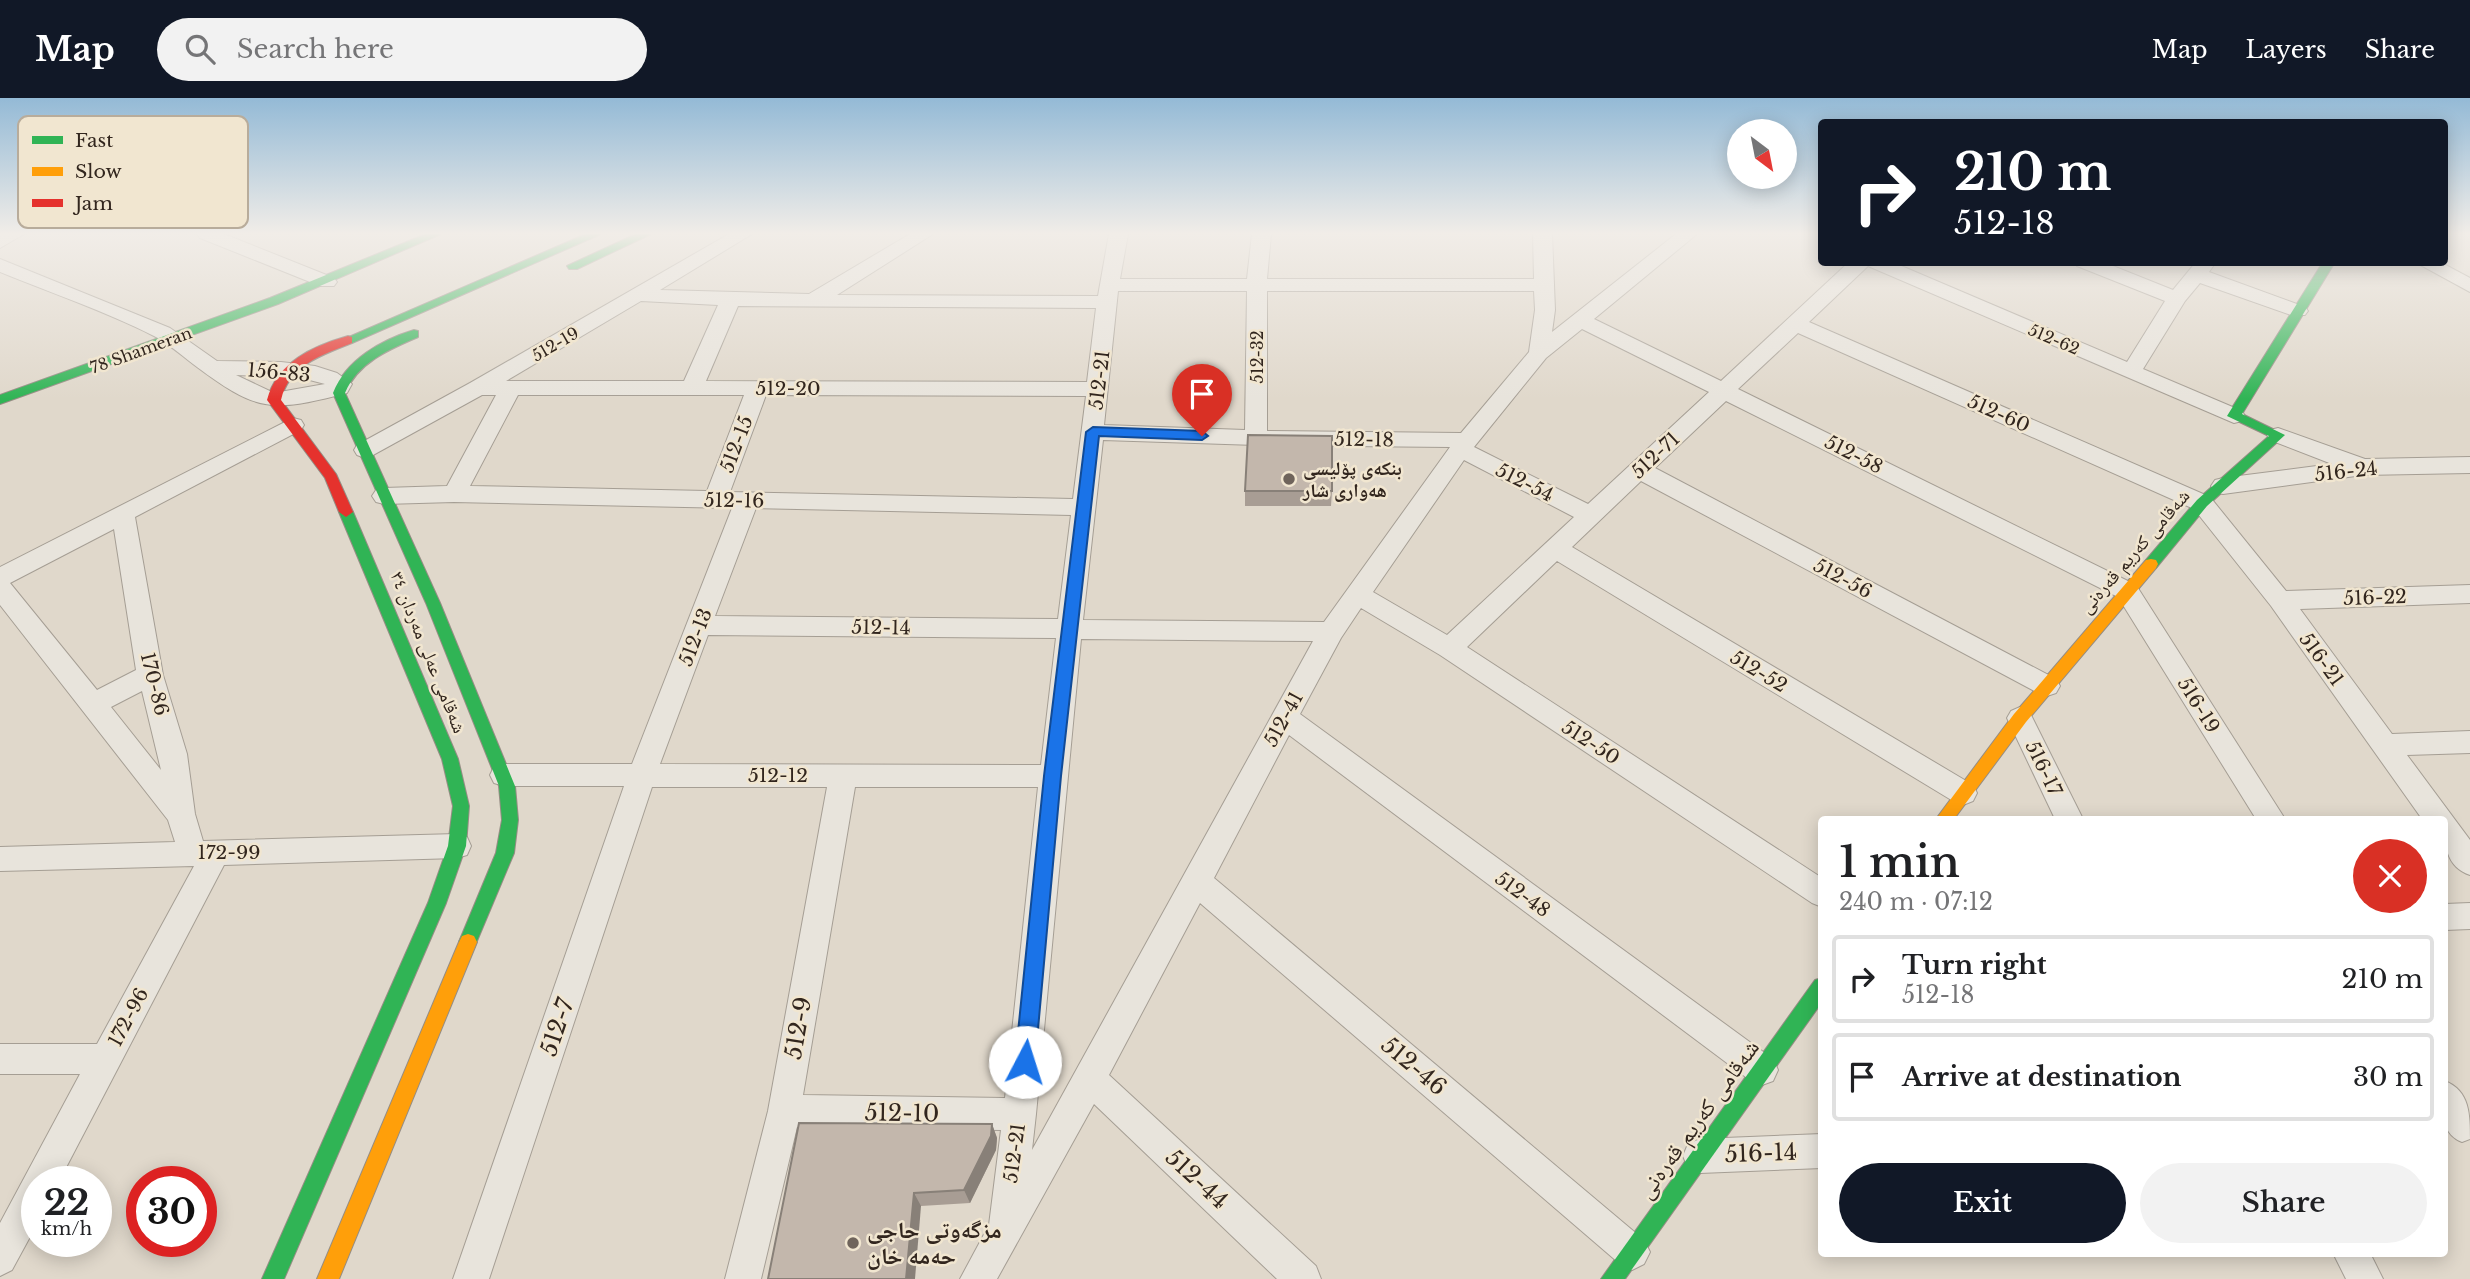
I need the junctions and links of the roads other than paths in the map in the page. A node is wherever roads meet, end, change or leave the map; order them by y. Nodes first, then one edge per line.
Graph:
1 (59, 289) edge
2 (308, 289) edge
3 (464, 289) edge
4 (649, 289) edge
5 (830, 289) edge
6 (1110, 289) edge
7 (1199, 289) edge
8 (1257, 289) edge
9 (1542, 289) edge
10 (1617, 289) edge
11 (1833, 289) edge
12 (1937, 289) edge
13 (2154, 289) edge
14 (2185, 289) edge
15 (2248, 289) edge
16 (2312, 289) edge
17 (1109, 294) junction
18 (639, 295) junction
19 (2177, 298) junction
20 (730, 300) junction
21 (812, 300) junction
22 (2298, 311) junction
23 (1580, 320) junction
24 (1796, 324) junction
25 (428, 328) dead end
26 (174, 339) junction
27 (1539, 353) junction
28 (216, 368) junction
29 (286, 371) junction
30 (2131, 372) junction
31 (340, 386) junction
32 (478, 388) junction
33 (692, 388) junction
34 (758, 388) junction
35 (510, 389) junction
36 (1098, 389) junction
37 (1725, 390) junction
38 (0, 400) edge
39 (274, 400) junction
40 (2234, 416) junction
41 (293, 425) junction
42 (1093, 432) junction
43 (2278, 435) junction
44 (1256, 438) junction
45 (1464, 444) junction
46 (368, 457) junction
47 (2470, 465) edge
48 (2363, 467) junction
49 (1639, 470) junction
50 (331, 477) junction
51 (2223, 486) junction
52 (454, 495) junction
53 (384, 496) junction
54 (715, 500) junction
55 (747, 500) junction
56 (2202, 503) junction
57 (1084, 507) junction
58 (123, 514) junction
59 (1590, 515) junction
60 (1555, 548) junction
61 (0, 578) edge
62 (0, 588) edge
63 (2127, 591) junction
64 (1357, 594) junction
65 (2470, 594) edge
66 (2280, 600) junction
67 (700, 625) junction
68 (1066, 630) junction
69 (1331, 632) junction
70 (1449, 648) junction
71 (150, 675) junction
72 (2047, 686) junction
73 (93, 704) junction
74 (1284, 717) junction
75 (2020, 718) junction
76 (2470, 742) edge
77 (2384, 745) junction
78 (642, 774) junction
79 (505, 775) junction
80 (843, 775) junction
81 (1052, 776) junction
82 (1963, 793) junction
83 (181, 814) junction
84 (1946, 816) edge
85 (2068, 816) edge
86 (2269, 816) edge
87 (2436, 816) edge
88 (2448, 832) edge
89 (457, 846) junction
90 (204, 853) junction
91 (0, 859) edge
92 (2470, 863) edge
93 (1196, 881) junction
94 (1818, 891) edge
95 (2470, 916) edge
96 (2448, 917) edge
97 (1818, 992) edge
98 (0, 1059) edge
99 (106, 1059) junction
100 (1762, 1070) junction
101 (1090, 1079) junction
102 (2448, 1103) edge
103 (783, 1111) junction
104 (1020, 1114) junction
105 (2459, 1126) edge
106 (1818, 1151) edge
107 (1700, 1156) junction
108 (49, 1166) edge
109 (21, 1219) edge
110 (1003, 1237) junction
111 (1632, 1252) junction
112 (2353, 1257) edge
113 (0, 1258) edge
114 (273, 1279) edge
115 (328, 1279) edge
116 (471, 1279) edge
117 (743, 1279) edge
118 (978, 1279) edge
119 (1303, 1279) edge
120 (1612, 1279) edge
121 (2365, 1279) edge

1 - 26 street, 156-83
2 - 26 main road, 78 Shameran
3 - 29 main road
4 - 18 street, 512-19
5 - 21 street
6 - 17 street, 512-21
7 - 17 street
8 - 44 street, 512-32
9 - 27 street
10 - 23 street, 512-41
11 - 24 street, 512-71
12 - 30 street, 512-62
13 - 19 street
14 - 19 street
15 - 22 street
16 - 22 main road
17 - 21 street
17 - 36 street, 512-21
18 - 20 street
18 - 32 street, 512-19
19 - 30 street
20 - 21 street
20 - 33 street
22 - 40 main road
23 - 27 street, 512-41
23 - 37 street, 512-58
24 - 37 street, 512-71
24 - 56 street, 512-60
25 - 31 main road
26 - 28 street, 156-83
26 - 38 main road, 78 Shameran
27 - 45 street, 512-41
28 - 29 street, 156-83
28 - 39 street, 156-83
29 - 31 street, 156-83
29 - 39 main road
30 - 40 street, 512-62
31 - 39 street, 156-83
31 - 46 main road, شەقامی عەلی مەردان ٣٤
32 - 35 street, 512-20
32 - 46 street, 512-19
33 - 34 street, 512-20
33 - 35 street, 512-20
34 - 36 street, 512-20
34 - 54 street, 512-15
35 - 52 street
36 - 42 street, 512-21
37 - 49 street, 512-71
37 - 63 street, 512-58
39 - 41 main road, شەقامی عەلی مەردان ٣٤
40 - 43 main road
41 - 50 main road, شەقامی عەلی مەردان ٣٤
41 - 58 street
42 - 44 street, 512-18
42 - 57 street, 512-21
43 - 48 street
43 - 51 main road, شەقامی کەریم قەرەنی
44 - 45 street, 512-18
45 - 59 street, 512-54
45 - 64 street, 512-41
46 - 50 main road
46 - 53 main road, شەقامی عەلی مەردان ٣٤
47 - 48 street, 516-24
48 - 51 street, 516-24
49 - 59 street, 512-71
49 - 72 street, 512-56
50 - 89 main road, شەقامی عەلی مەردان ٣٤
51 - 56 main road, شەقامی کەریم قەرەنی
52 - 53 street, 512-16
52 - 54 street, 512-16
53 - 79 main road, شەقامی عەلی مەردان ٣٤
54 - 55 street, 512-16
55 - 57 street, 512-16
55 - 67 street, 512-13
56 - 63 main road, شەقامی کەریم قەرەنی
56 - 66 street, 516-21
57 - 68 street, 512-21
58 - 61 street
58 - 71 street, 170-86
59 - 60 street, 512-71
60 - 70 street, 512-71
60 - 82 street, 512-52
62 - 73 street
63 - 72 main road, شەقامی کەریم قەرەنی
63 - 86 street, 516-19
64 - 69 street, 512-41
64 - 70 street, 512-50
65 - 66 street, 516-22
66 - 77 street, 516-21
67 - 68 street, 512-14
67 - 78 street, 512-13
68 - 69 street, 512-14
68 - 81 street, 512-21
69 - 74 street, 512-41
70 - 94 street, 512-50
71 - 73 street
71 - 83 street, 170-86
72 - 75 main road, شەقامی کەریم قەرەنی
73 - 83 street
74 - 93 street, 512-41
74 - 100 street, 512-48
75 - 82 main road, شەقامی کەریم قەرەنی
75 - 85 street, 516-17
76 - 77 street
77 - 87 street, 516-21
78 - 79 street, 512-12
78 - 80 street, 512-12
78 - 116 street, 512-7
79 - 115 main road, شەقامی عەلی مەردان ٣٤
80 - 81 street, 512-12
80 - 103 street, 512-9
81 - 104 street, 512-21
82 - 84 main road, شەقامی کەریم قەرەنی
83 - 90 street, 170-86
88 - 92 street
89 - 90 street, 172-99
89 - 114 main road, شەقامی عەلی مەردان ٣٤
90 - 91 street, 172-99
90 - 99 street, 172-96
93 - 101 street, 512-41
93 - 111 street, 512-46
95 - 96 street
97 - 100 main road, شەقامی کەریم قەرەنی
98 - 99 street
99 - 108 street, 172-96
100 - 107 main road, شەقامی کەریم قەرەنی
101 - 110 street, 512-41
101 - 119 street, 512-44
102 - 105 street
103 - 104 street, 512-10
103 - 117 street, 512-9
104 - 110 street, 512-21
106 - 107 street, 516-14
107 - 111 main road, شەقامی کەریم قەرەنی
109 - 113 street
110 - 118 street, 512-41
111 - 120 main road, شەقامی کەریم قەرەنی
112 - 121 street

